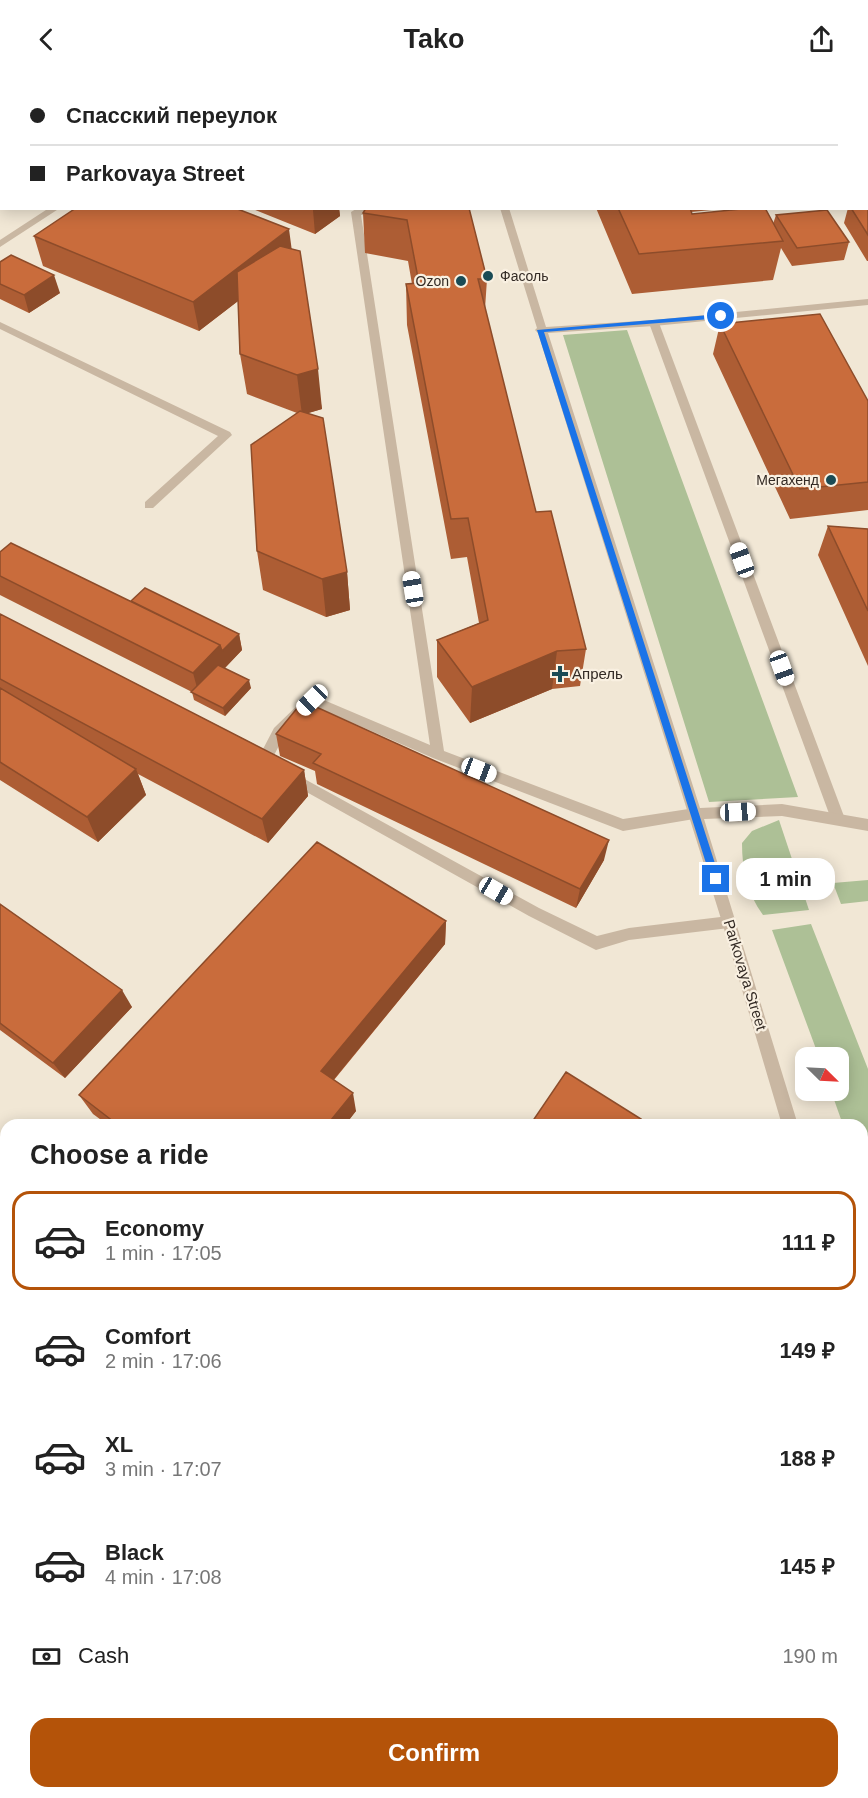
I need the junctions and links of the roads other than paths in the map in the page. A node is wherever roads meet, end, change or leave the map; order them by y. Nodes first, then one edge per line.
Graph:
1 (53, 210) edge
2 (505, 210) edge
3 (398, 211) edge
4 (0, 244) edge
5 (868, 302) edge
6 (654, 323) junction
7 (0, 325) edge
8 (540, 330) junction
9 (149, 505) dead end
10 (244, 748) edge
11 (438, 754) junction
12 (265, 759) junction
13 (695, 814) junction
14 (838, 819) junction
15 (868, 825) edge
16 (729, 922) junction
17 (788, 1119) edge

1 - 4 street
2 - 8 street, Parkovaya Street
3 - 11 street
5 - 6 street
6 - 8 street
6 - 14 street
7 - 9 street
8 - 13 street, Parkovaya Street
10 - 12 street
11 - 12 street
11 - 13 street
12 - 16 street
13 - 14 street
13 - 16 street, Parkovaya Street
14 - 15 street
16 - 17 street, Parkovaya Street

